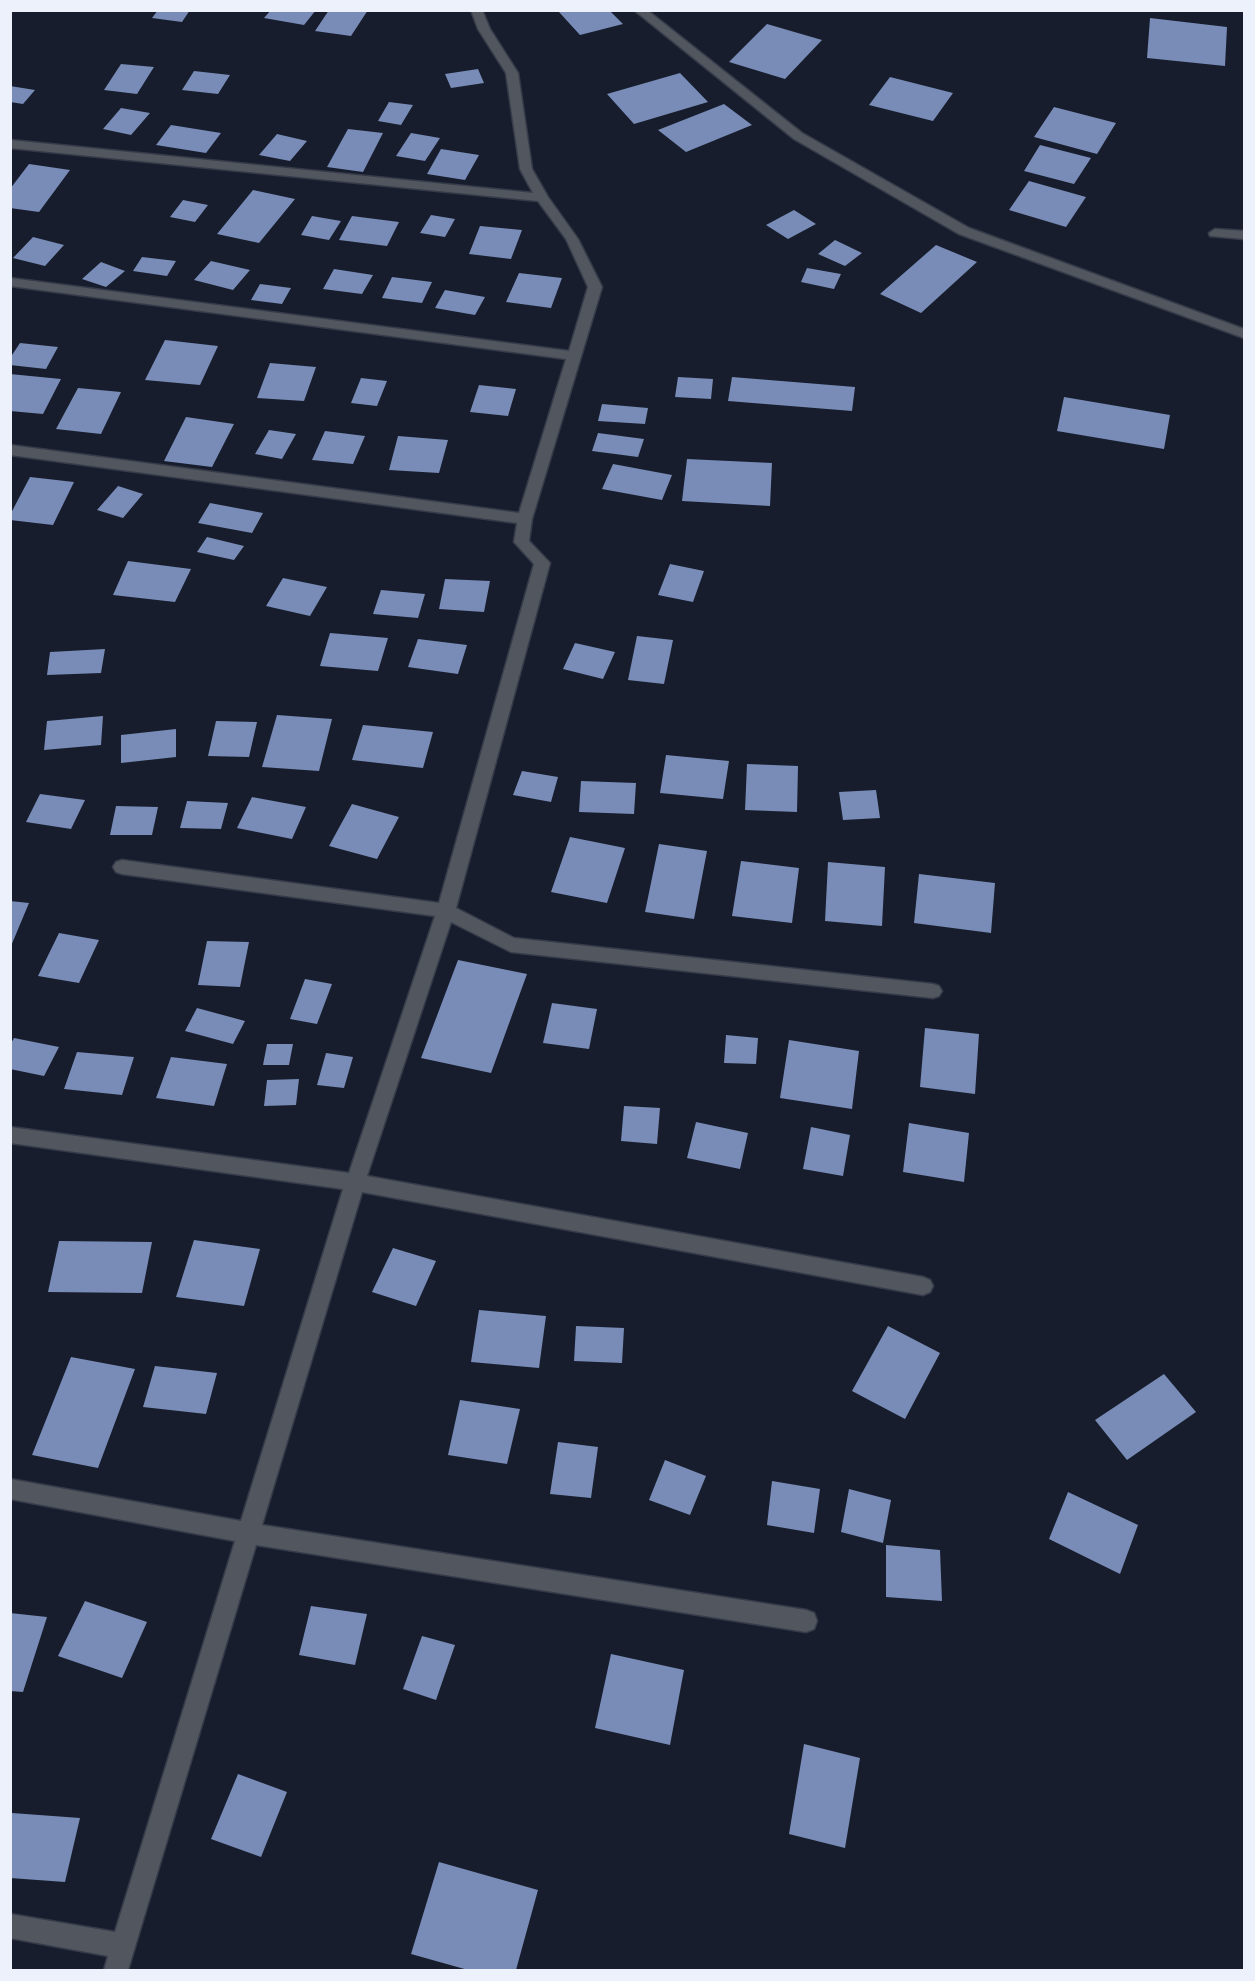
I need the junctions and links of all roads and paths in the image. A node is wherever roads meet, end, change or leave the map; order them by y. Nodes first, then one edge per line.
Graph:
1 (476, 10) edge
2 (639, 10) edge
3 (10, 144) edge
4 (542, 198) junction
5 (1215, 233) dead end
6 (1245, 235) edge
7 (10, 282) edge
8 (1245, 334) edge
9 (574, 356) junction
10 (10, 450) edge
11 (525, 519) junction
12 (122, 867) dead end
13 (446, 911) junction
14 (933, 991) dead end
15 (10, 1135) edge
16 (355, 1182) junction
17 (923, 1286) dead end
18 (10, 1489) edge
19 (248, 1533) junction
20 (806, 1621) dead end
21 (10, 1926) edge
22 (123, 1946) junction
23 (116, 1971) edge

1 - 4 street
2 - 8 street
3 - 4 street
4 - 9 street
5 - 6 street
7 - 9 street
9 - 11 street
10 - 11 street
11 - 13 street
12 - 13 street
13 - 14 street
13 - 16 street
15 - 16 street
16 - 17 street
16 - 19 street
18 - 19 street
19 - 20 street
19 - 22 street
21 - 22 street
22 - 23 street

